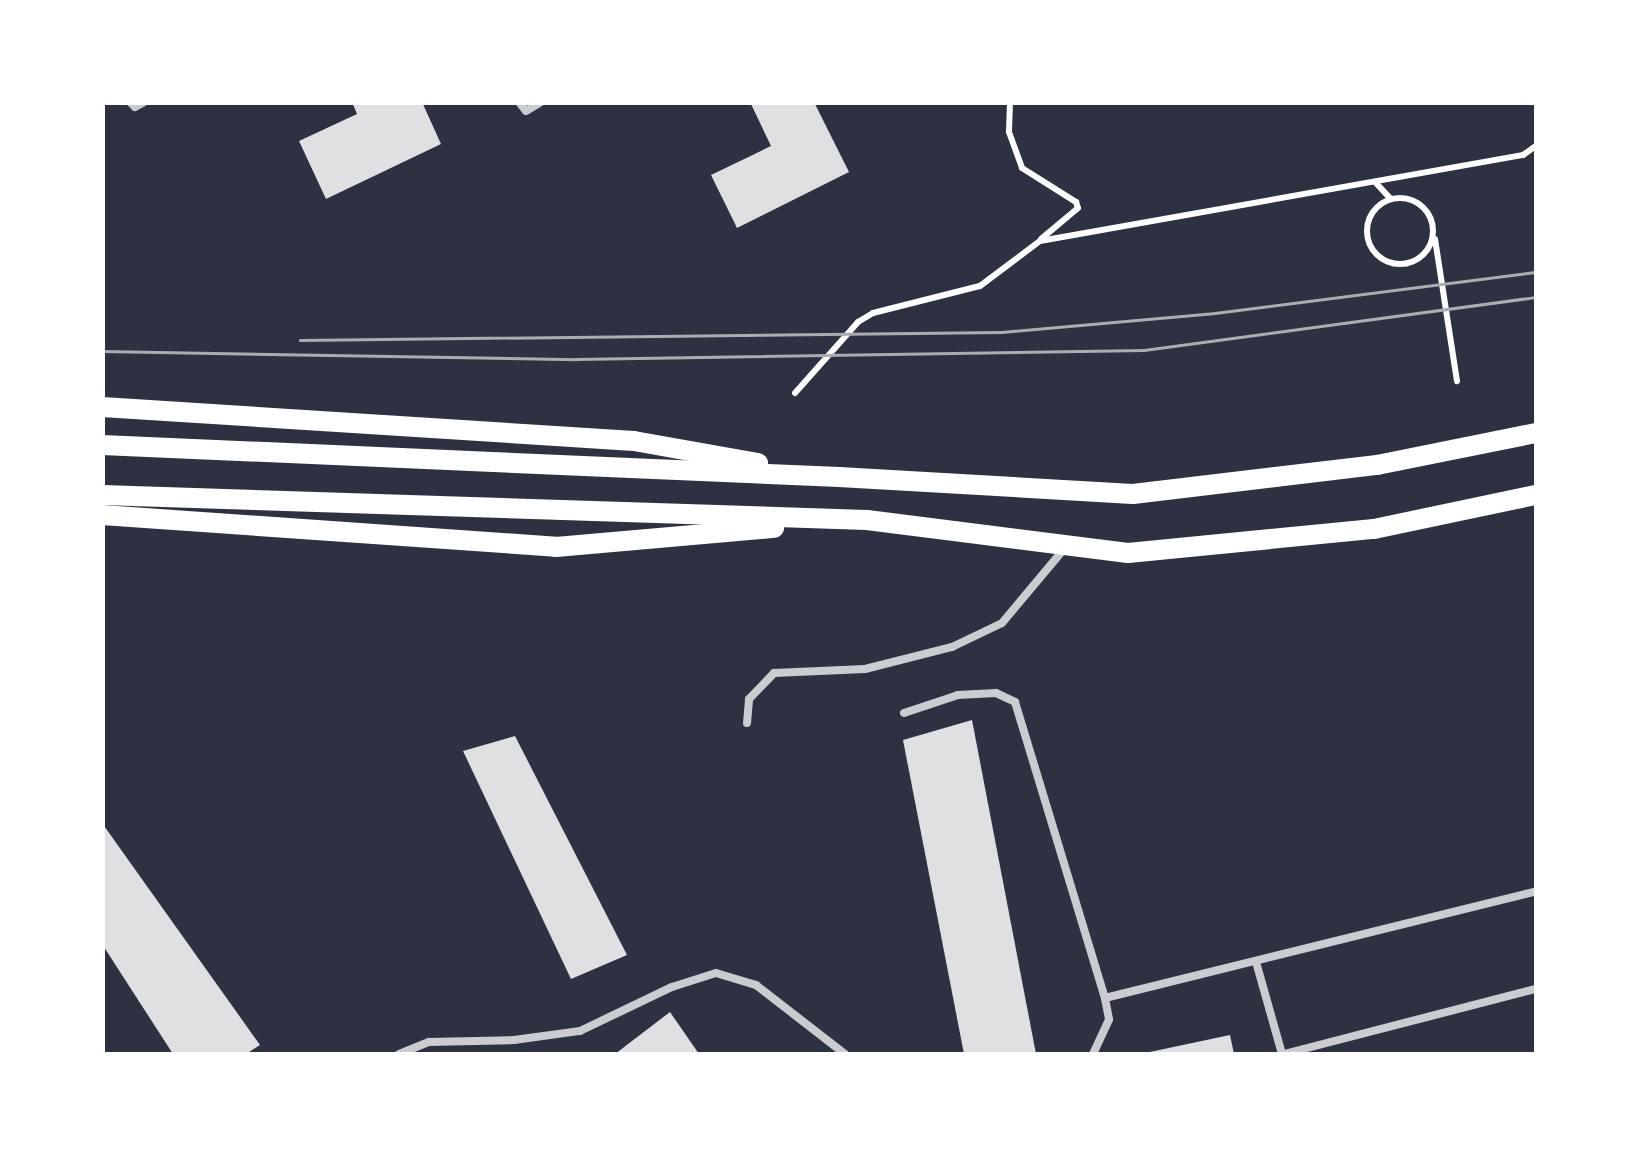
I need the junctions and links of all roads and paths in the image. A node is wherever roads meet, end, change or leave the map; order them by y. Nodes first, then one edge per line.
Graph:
1 (130, 102) edge
2 (144, 102) edge
3 (519, 102) edge
4 (542, 102) edge
5 (1010, 102) edge
6 (1536, 146) edge
7 (1375, 182) junction
8 (1390, 198) junction
9 (1433, 225) junction
10 (1040, 241) junction
11 (1456, 381) dead end
12 (795, 394) dead end
13 (102, 406) edge
14 (1536, 433) edge
15 (102, 445) edge
16 (839, 477) junction
17 (102, 495) edge
18 (1536, 495) edge
19 (102, 515) edge
20 (866, 520) junction
21 (1067, 545) junction
22 (904, 713) dead end
23 (747, 723) dead end
24 (1536, 891) edge
25 (1256, 962) junction
26 (1536, 989) edge
27 (1104, 998) junction
28 (400, 1054) edge
29 (845, 1054) edge
30 (1093, 1054) edge
31 (1283, 1054) edge

1 - 2 lane
3 - 4 lane
5 - 10 path
6 - 7 path
7 - 8 path
7 - 10 path
8 - 9 path
8 - 9 path
9 - 11 path
10 - 12 path
13 - 16 main road
14 - 16 main road
15 - 16 main road
17 - 20 main road
18 - 21 main road
19 - 20 main road
20 - 21 main road
21 - 23 lane
22 - 27 lane
24 - 25 lane
25 - 27 lane
25 - 31 lane
26 - 31 lane
27 - 30 lane
28 - 29 lane

